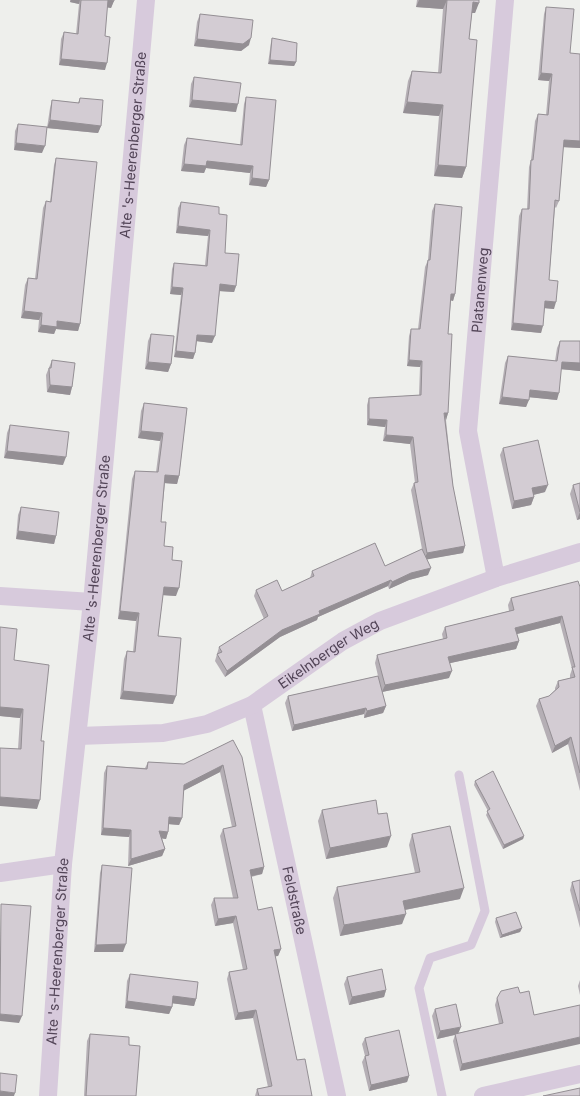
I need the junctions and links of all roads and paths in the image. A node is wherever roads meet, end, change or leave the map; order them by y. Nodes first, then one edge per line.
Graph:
1 (146, 0) edge
2 (505, 0) edge
3 (580, 552) edge
4 (496, 578) junction
5 (0, 596) edge
6 (92, 602) junction
7 (252, 705) junction
8 (78, 736) junction
9 (459, 774) dead end
10 (63, 864) junction
11 (0, 873) edge
12 (580, 1074) edge
13 (48, 1096) edge
14 (338, 1096) edge
15 (442, 1096) edge
16 (483, 1096) edge

1 - 6 street, Alte 's-Heerenberger Straße
2 - 4 street, Platanenweg
3 - 4 street, Eikelnberger Weg
4 - 7 street, Eikelnberger Weg
5 - 6 street
6 - 8 street, Alte 's-Heerenberger Straße
7 - 8 street, Eikelnberger Weg
7 - 14 street, Feldstraße
8 - 10 street, Alte 's-Heerenberger Straße
9 - 15 lane
10 - 11 street
10 - 13 street, Alte 's-Heerenberger Straße
12 - 16 street

